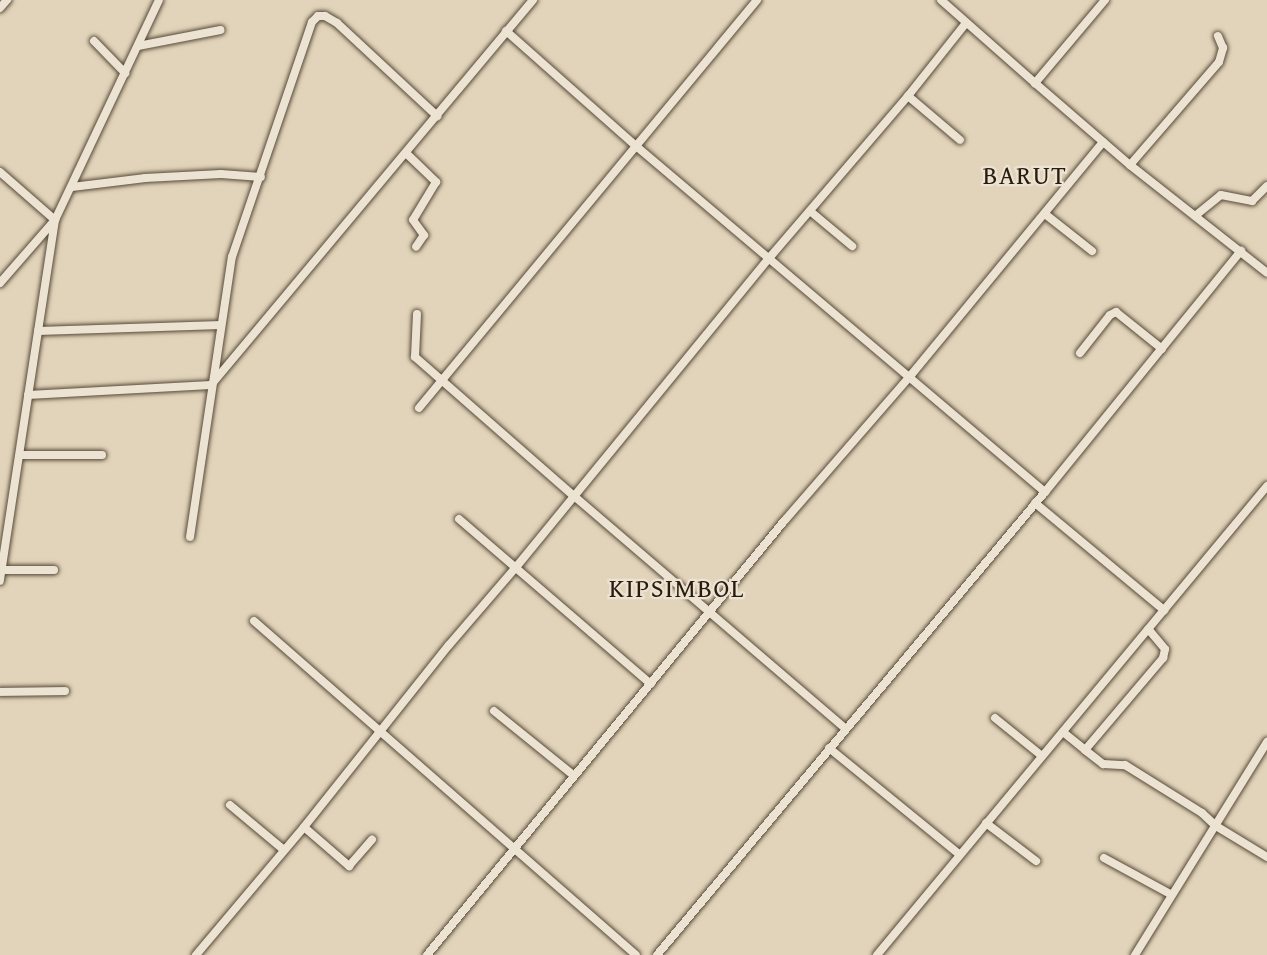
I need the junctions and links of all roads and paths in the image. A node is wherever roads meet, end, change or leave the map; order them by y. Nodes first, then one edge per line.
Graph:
1 (7, 0) edge
2 (159, 0) edge
3 (532, 0) edge
4 (757, 0) edge
5 (941, 0) edge
6 (1105, 0) edge
7 (0, 8) edge
8 (966, 23) junction
9 (220, 30) dead end
10 (506, 31) junction
11 (1218, 36) dead end
12 (94, 41) dead end
13 (138, 46) junction
14 (125, 73) junction
15 (1035, 83) junction
16 (908, 96) junction
17 (437, 116) junction
18 (960, 140) dead end
19 (1103, 142) junction
20 (636, 146) junction
21 (406, 153) junction
22 (1130, 165) junction
23 (0, 172) edge
24 (261, 177) junction
25 (1267, 186) edge
26 (72, 187) junction
27 (810, 211) junction
28 (1046, 214) junction
29 (1195, 216) junction
30 (55, 220) junction
31 (852, 246) dead end
32 (416, 247) dead end
33 (1092, 251) dead end
34 (1242, 251) junction
35 (770, 257) junction
36 (1267, 273) edge
37 (0, 283) edge
38 (417, 314) dead end
39 (221, 326) junction
40 (38, 331) junction
41 (1162, 349) junction
42 (1080, 353) dead end
43 (911, 375) junction
44 (442, 382) junction
45 (211, 385) junction
46 (28, 395) junction
47 (419, 408) dead end
48 (20, 454) junction
49 (102, 455) dead end
50 (1267, 486) edge
51 (1045, 492) junction
52 (574, 496) junction
53 (1035, 504) junction
54 (459, 519) dead end
55 (190, 537) dead end
56 (517, 566) junction
57 (1, 567) edge
58 (54, 570) dead end
59 (0, 581) edge
60 (1164, 610) junction
61 (711, 611) junction
62 (254, 621) dead end
63 (1148, 629) junction
64 (651, 684) junction
65 (65, 691) dead end
66 (0, 692) edge
67 (494, 711) dead end
68 (995, 718) dead end
69 (845, 728) junction
70 (1063, 732) junction
71 (379, 733) junction
72 (1267, 742) edge
73 (830, 748) junction
74 (1085, 750) junction
75 (1041, 756) junction
76 (573, 775) junction
77 (230, 805) dead end
78 (987, 823) junction
79 (1216, 826) junction
80 (304, 827) junction
81 (372, 840) dead end
82 (514, 849) junction
83 (284, 850) junction
84 (960, 855) junction
85 (1267, 857) edge
86 (1104, 858) dead end
87 (1036, 861) dead end
88 (1172, 895) junction
89 (196, 955) edge
90 (428, 955) edge
91 (636, 955) edge
92 (657, 955) edge
93 (877, 955) edge
94 (1135, 955) edge

1 - 7 street
2 - 13 street
3 - 10 street
4 - 20 street
5 - 8 street
6 - 15 street
8 - 15 street
8 - 16 street
9 - 13 street
10 - 17 street
10 - 20 street
11 - 22 street
12 - 14 street
13 - 14 street
14 - 26 street
15 - 19 street
16 - 18 street
16 - 27 street
17 - 21 street
17 - 24 street
19 - 22 street
19 - 28 street
20 - 35 street
20 - 44 street
21 - 32 street
21 - 45 street
22 - 29 street
23 - 30 street
24 - 26 street
24 - 39 street
25 - 29 street
26 - 30 street
27 - 31 street
27 - 35 street
28 - 33 street
28 - 43 street
29 - 34 street
30 - 37 street
30 - 40 street
34 - 36 street
34 - 41 street
35 - 43 street
35 - 52 street
38 - 44 street
39 - 40 street
39 - 45 street
40 - 46 street
41 - 42 street
41 - 51 street
43 - 51 street
43 - 61 street
44 - 47 street
44 - 52 street
45 - 46 street
45 - 55 street
46 - 48 street
48 - 49 street
48 - 57 street
50 - 60 street
51 - 53 street
52 - 56 street
52 - 61 street
53 - 60 street
53 - 69 street
54 - 56 street
56 - 64 street
56 - 71 street
57 - 58 street
57 - 59 street
60 - 63 street
61 - 64 street
61 - 69 street
62 - 71 street
63 - 70 street
63 - 74 street
64 - 76 street
65 - 66 street
67 - 76 street
68 - 75 street
69 - 73 street
70 - 74 street
70 - 75 street
71 - 80 street
71 - 82 street
72 - 79 street
73 - 84 street
73 - 92 street
74 - 79 street
75 - 78 street
76 - 82 street
77 - 83 street
78 - 84 street
78 - 87 street
79 - 85 street
79 - 88 street
80 - 81 street
80 - 83 street
82 - 90 street
82 - 91 street
83 - 89 street
84 - 93 street
86 - 88 street
88 - 94 street

